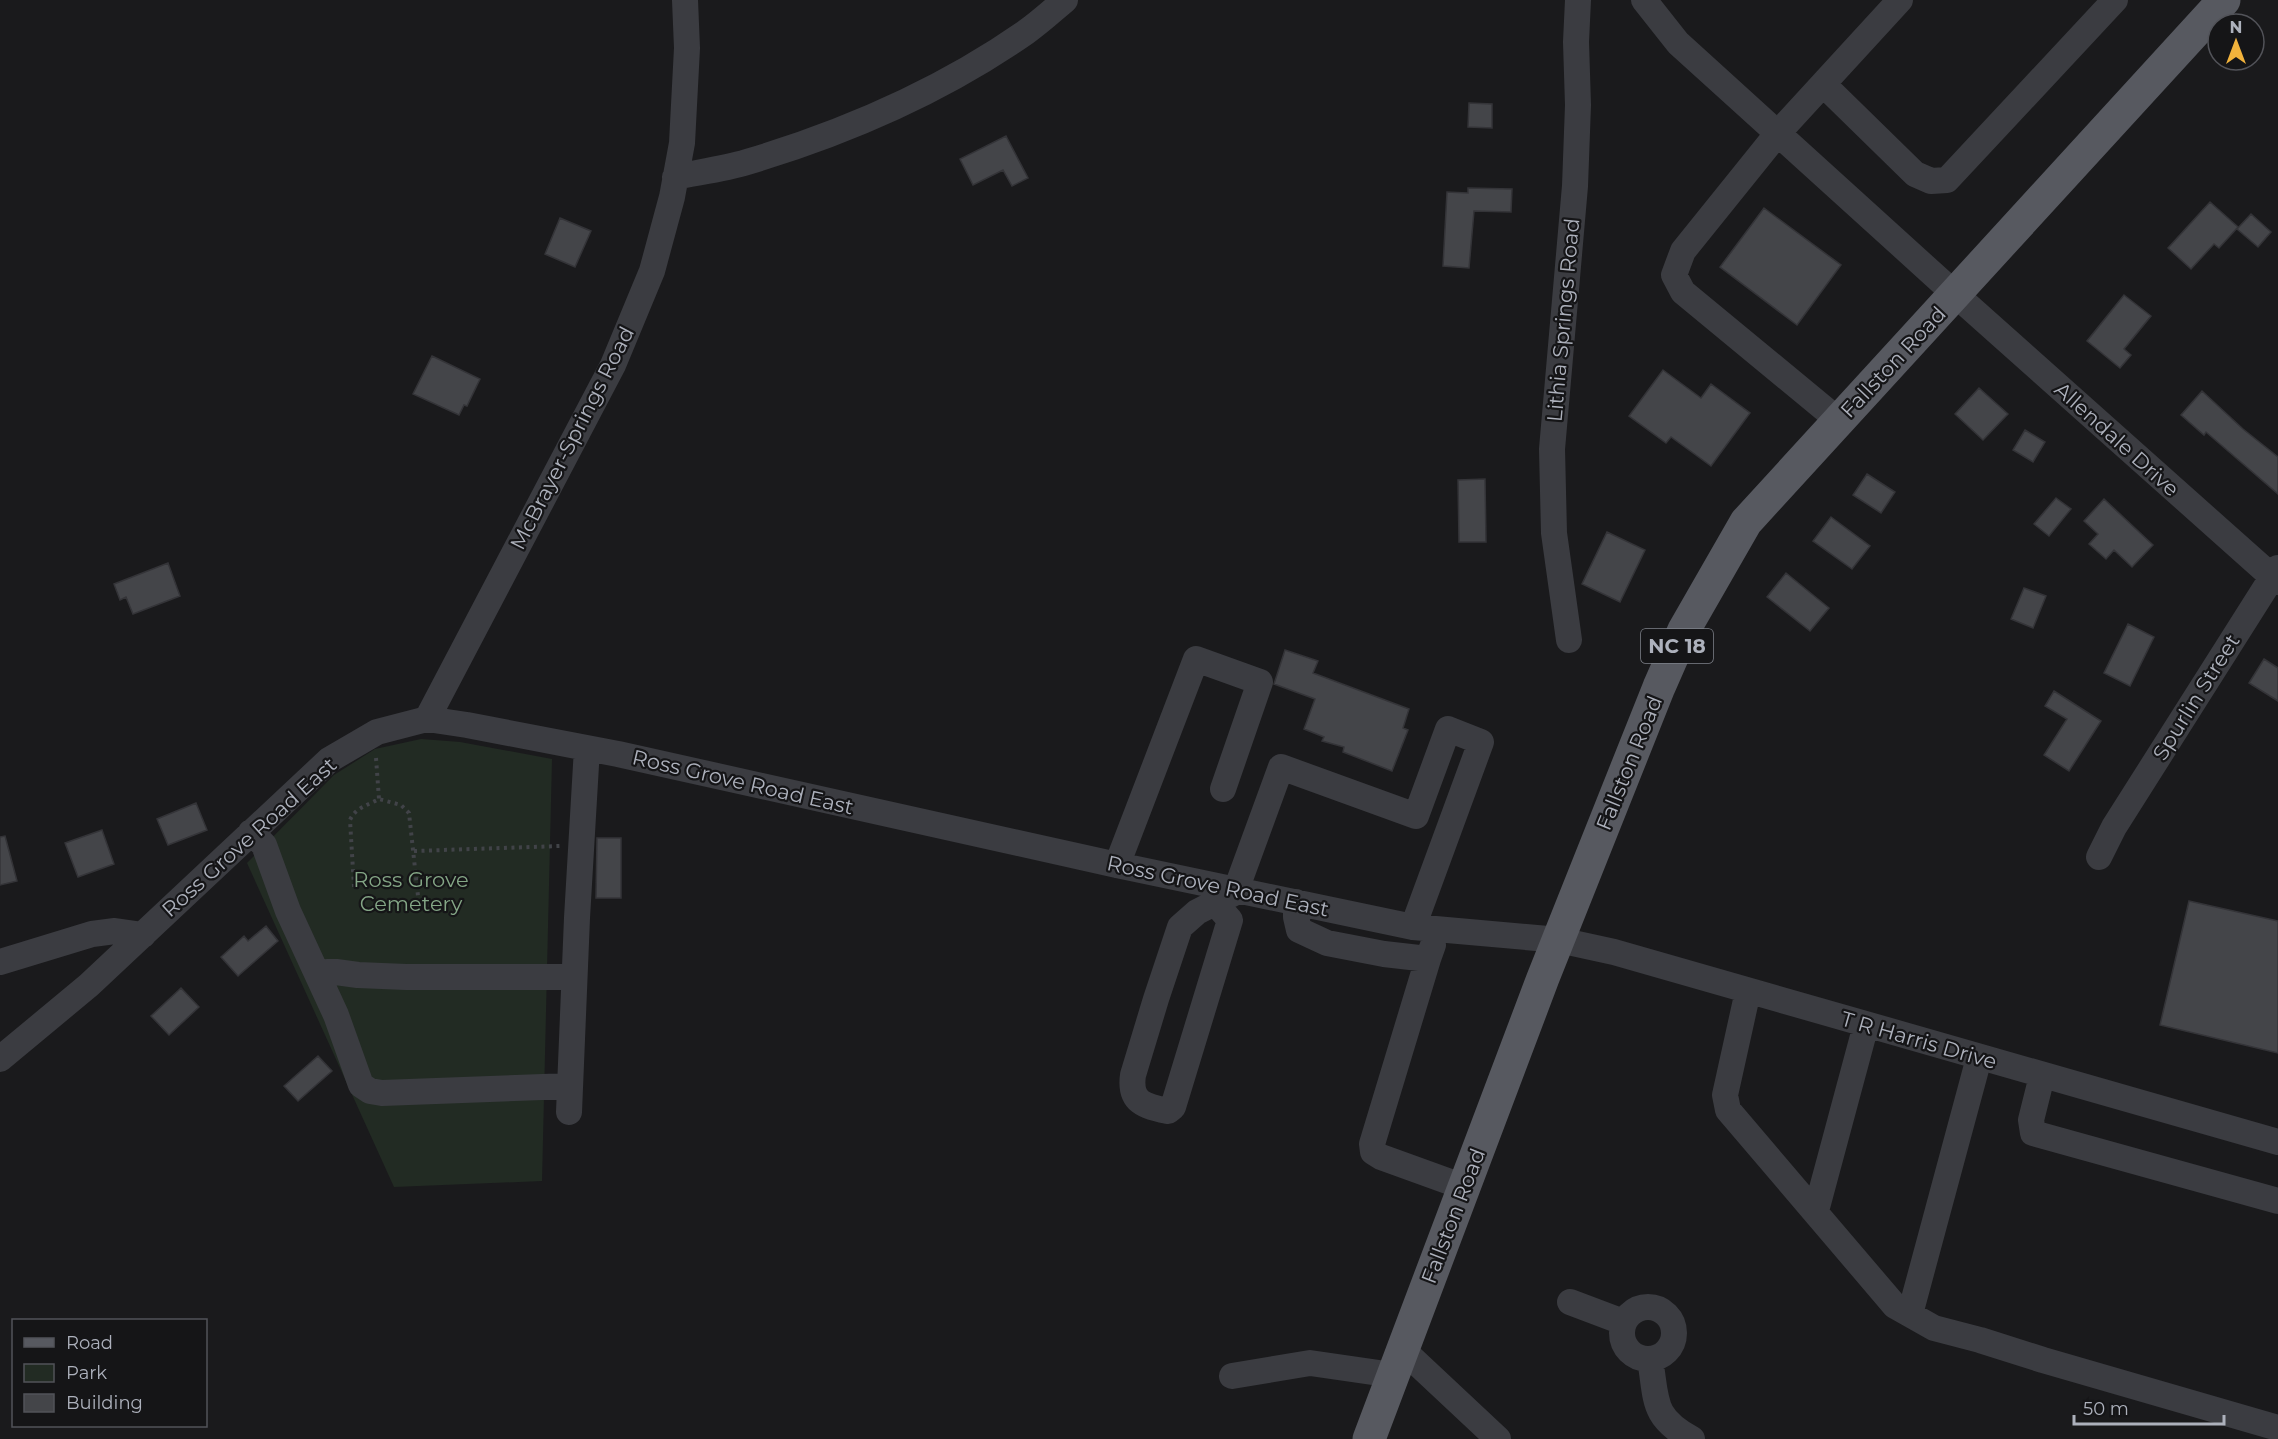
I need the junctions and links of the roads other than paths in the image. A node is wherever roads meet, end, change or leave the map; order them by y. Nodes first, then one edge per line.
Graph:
1 (685, 0) edge
2 (1065, 0) edge
3 (1578, 0) edge
4 (1644, 0) edge
5 (1900, 0) edge
6 (2115, 0) edge
7 (2224, 0) edge
8 (1823, 84) junction
9 (1778, 133) junction
10 (675, 177) junction
11 (1956, 295) junction
12 (1838, 420) junction
13 (2276, 576) edge
14 (1569, 640) dead end
15 (427, 719) junction
16 (587, 748) junction
17 (1223, 789) dead end
18 (1416, 816) junction
19 (1449, 829) junction
20 (251, 832) junction
21 (2099, 857) dead end
22 (1117, 865) junction
23 (1238, 890) junction
24 (1296, 902) junction
25 (1223, 912) junction
26 (1426, 928) junction
27 (143, 935) junction
28 (1559, 939) junction
29 (1428, 959) junction
30 (0, 963) edge
31 (319, 975) junction
32 (574, 977) junction
33 (1748, 991) junction
34 (1866, 1025) junction
35 (1979, 1058) junction
36 (0, 1059) edge
37 (2042, 1076) junction
38 (570, 1086) junction
39 (569, 1112) dead end
40 (2278, 1142) edge
41 (1464, 1187) junction
42 (2278, 1201) edge
43 (1816, 1211) junction
44 (1570, 1302) dead end
45 (1910, 1314) junction
46 (1623, 1322) junction
47 (1650, 1359) junction
48 (1398, 1363) junction
49 (1232, 1377) dead end
50 (1658, 1411) junction
51 (2278, 1428) edge
52 (1369, 1439) edge
53 (1498, 1439) edge
54 (1658, 1439) edge
55 (1692, 1439) edge

1 - 10 street, McBrayer-Springs Road
2 - 10 street
3 - 14 street, Lithia Springs Road
4 - 9 street
5 - 8 street
6 - 8 street
7 - 11 main road, Fallston Road / NC 18
8 - 9 street
9 - 11 street
9 - 12 street
10 - 15 street, McBrayer-Springs Road
11 - 12 main road, Fallston Road / NC 18
11 - 13 street, Allendale Drive
12 - 28 main road, Fallston Road / NC 18
13 - 21 street, Spurlin Street
15 - 16 street, Ross Grove Road East
15 - 20 street, Ross Grove Road East
16 - 22 street, Ross Grove Road East
16 - 32 street
17 - 22 street
18 - 19 street
18 - 19 street
18 - 23 street
19 - 26 street
20 - 27 street, Ross Grove Road East
20 - 31 street
22 - 23 street, Ross Grove Road East
23 - 24 street, Ross Grove Road East
23 - 25 street
24 - 26 street, Ross Grove Road East
24 - 29 street
25 - 25 street
26 - 28 street, Ross Grove Road East
26 - 29 street
27 - 30 street, Ross Grove Road East
27 - 36 street
28 - 33 street, T R Harris Drive
28 - 41 main road, Fallston Road / NC 18
29 - 41 street
31 - 32 street
31 - 38 street
32 - 38 street
33 - 34 street, T R Harris Drive
33 - 43 street
34 - 35 street, T R Harris Drive
34 - 43 street
35 - 37 street, T R Harris Drive
35 - 45 street
37 - 40 street, T R Harris Drive
37 - 42 street
38 - 39 street
41 - 48 main road, Fallston Road / NC 18
43 - 45 street
44 - 46 street
45 - 51 street
46 - 47 street
46 - 47 street
47 - 50 street
48 - 49 street
48 - 52 main road, Fallston Road / NC 18
48 - 53 street
50 - 54 street
50 - 55 street

